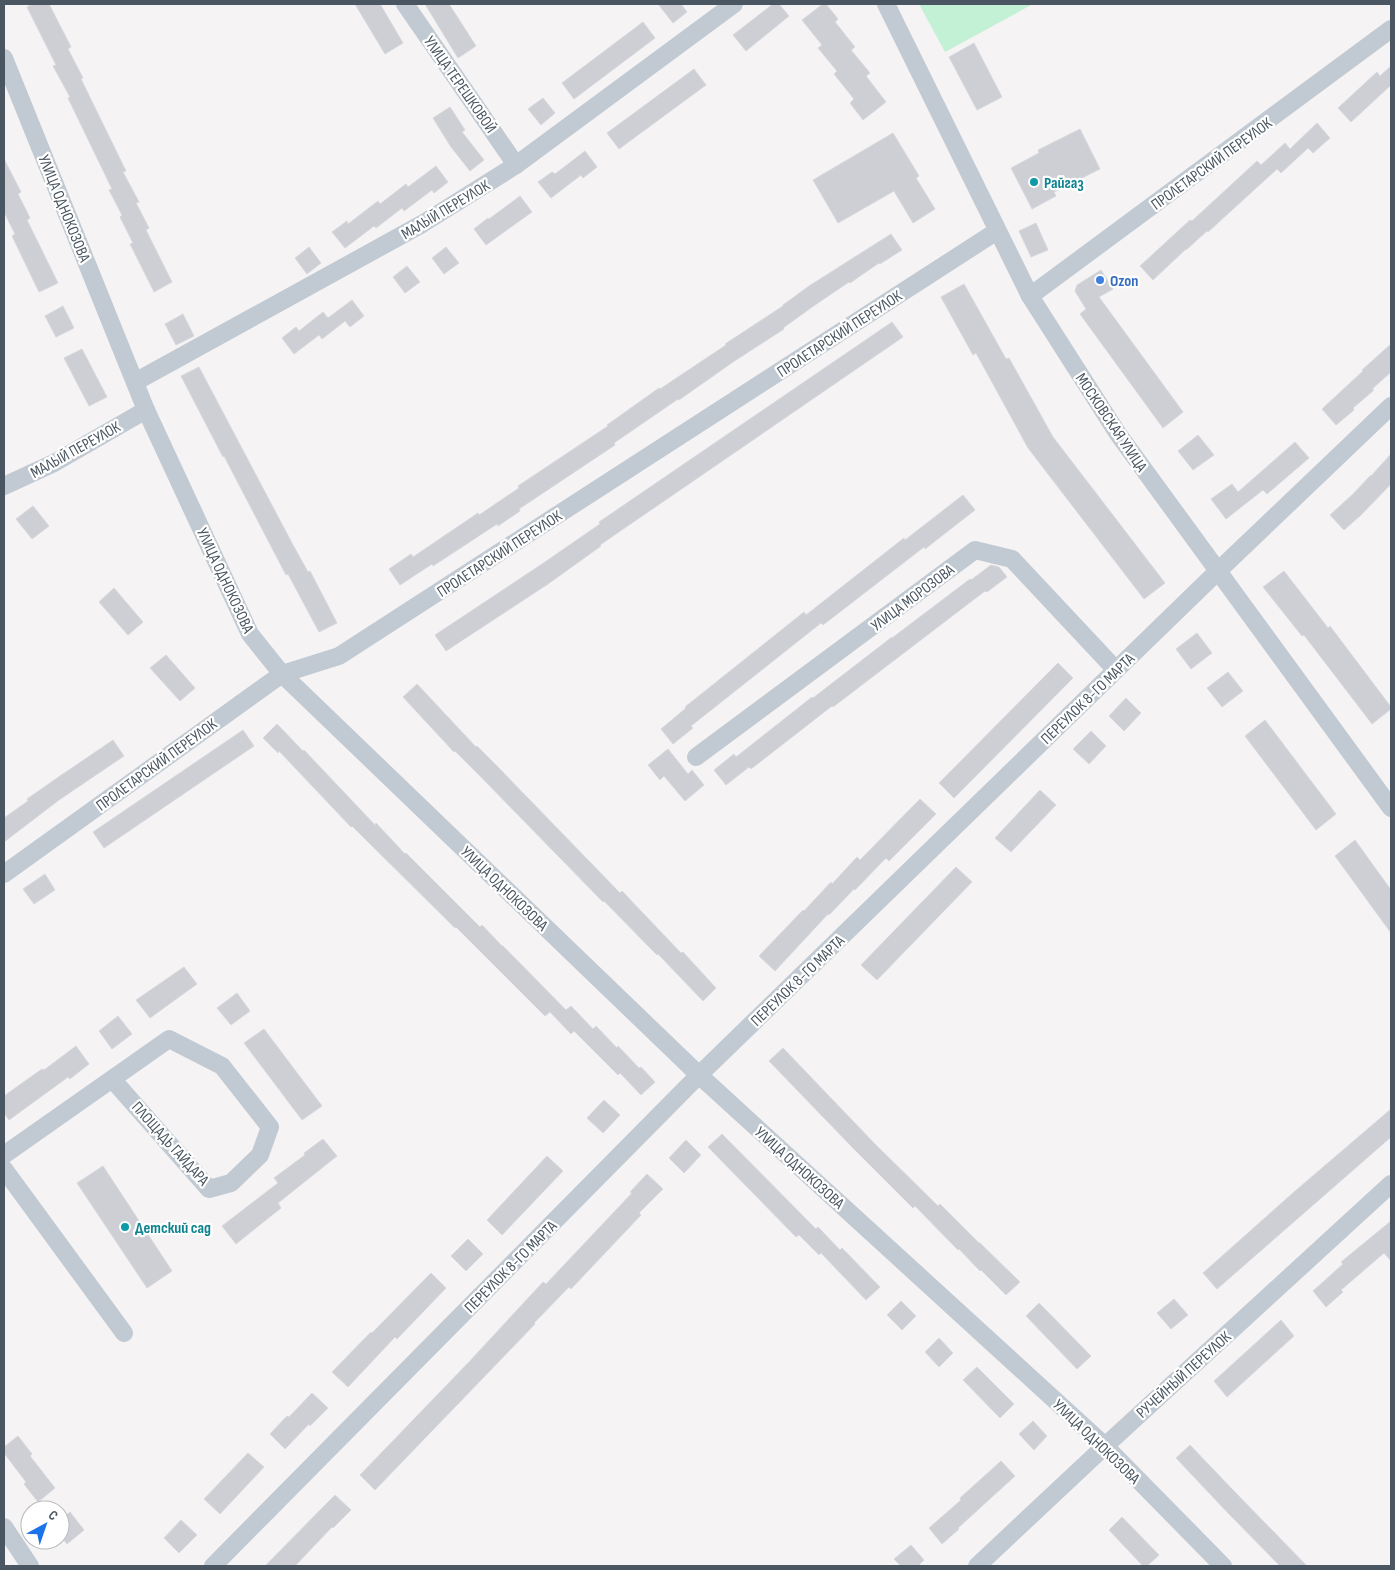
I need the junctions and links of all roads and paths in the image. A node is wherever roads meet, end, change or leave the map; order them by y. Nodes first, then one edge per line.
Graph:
1 (405, 4) edge
2 (734, 4) edge
3 (886, 4) edge
4 (1391, 29) edge
5 (4, 58) edge
6 (516, 165) junction
7 (997, 231) junction
8 (1030, 296) junction
9 (135, 382) junction
10 (1391, 406) edge
11 (146, 410) junction
12 (4, 486) edge
13 (1218, 571) junction
14 (1116, 670) junction
15 (282, 674) junction
16 (696, 757) dead end
17 (1391, 808) edge
18 (4, 874) edge
19 (699, 1075) junction
20 (112, 1079) junction
21 (4, 1155) edge
22 (4, 1169) edge
23 (1391, 1184) edge
24 (124, 1333) dead end
25 (1105, 1446) junction
26 (4, 1527) edge
27 (30, 1566) edge
28 (214, 1566) edge
29 (977, 1566) edge
30 (1223, 1566) edge

1 - 6 street, УЛИЦА ТЕРЕШКОВОЙ
2 - 6 street, МАЛЫЙ ПЕРЕУЛОК
3 - 7 street, МОСКОВСКАЯ УЛИЦА
4 - 8 street, ПРОЛЕТАРСКИЙ ПЕРЕУЛОК
5 - 9 street, УЛИЦА ОДНОКОЗОВА
6 - 9 street, МАЛЫЙ ПЕРЕУЛОК
7 - 8 street, МОСКОВСКАЯ УЛИЦА
7 - 15 street, ПРОЛЕТАРСКИЙ ПЕРЕУЛОК
8 - 13 street, МОСКОВСКАЯ УЛИЦА
9 - 11 street, УЛИЦА ОДНОКОЗОВА
10 - 13 street, ПЕРЕУЛОК 8-ГО МАРТА
11 - 12 street, МАЛЫЙ ПЕРЕУЛОК
11 - 15 street, УЛИЦА ОДНОКОЗОВА
13 - 14 street, ПЕРЕУЛОК 8-ГО МАРТА
13 - 17 street, МОСКОВСКАЯ УЛИЦА
14 - 16 street, УЛИЦА МОРОЗОВА
14 - 19 street, ПЕРЕУЛОК 8-ГО МАРТА
15 - 18 street, ПРОЛЕТАРСКИЙ ПЕРЕУЛОК
15 - 19 street, УЛИЦА ОДНОКОЗОВА
19 - 25 street, УЛИЦА ОДНОКОЗОВА
19 - 28 street, ПЕРЕУЛОК 8-ГО МАРТА
20 - 20 street, ПЛОЩАДЬ ГАЙДАРА
20 - 21 street, ПЛОЩАДЬ ГАЙДАРА
22 - 24 street
23 - 25 street, РУЧЕЙНЫЙ ПЕРЕУЛОК
25 - 29 street, РУЧЕЙНЫЙ ПЕРЕУЛОК
25 - 30 street, УЛИЦА ОДНОКОЗОВА
26 - 27 street

